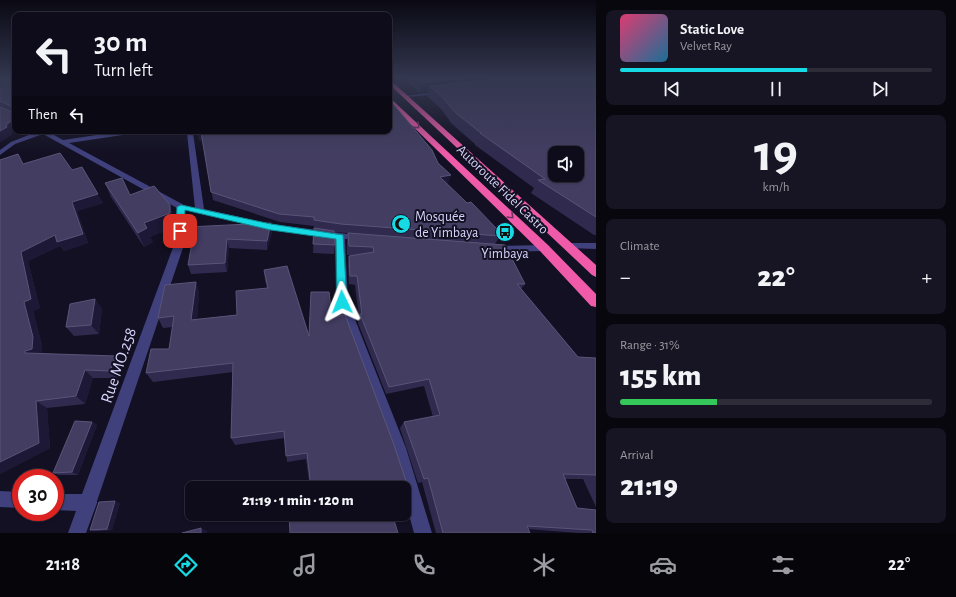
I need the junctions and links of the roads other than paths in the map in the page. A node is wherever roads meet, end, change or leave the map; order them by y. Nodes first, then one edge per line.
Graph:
1 (413, 103) edge
2 (392, 104) edge
3 (38, 134) edge
4 (47, 134) edge
5 (116, 134) edge
6 (190, 134) edge
7 (62, 142) junction
8 (0, 153) edge
9 (181, 207) junction
10 (200, 212) junction
11 (340, 237) junction
12 (370, 239) edge
13 (569, 246) junction
14 (596, 246) edge
15 (485, 248) edge
16 (544, 248) junction
17 (596, 272) edge
18 (596, 302) edge
19 (0, 499) edge
20 (12, 500) edge
21 (64, 502) edge
22 (88, 503) junction
23 (77, 533) edge
24 (424, 533) edge

1 - 13 highway, Autoroute Fidel Castro
2 -> 16 highway, Autoroute Fidel Castro
3 - 8 street
4 - 7 street
5 - 7 street
6 - 10 street
7 - 9 street
9 - 10 street
9 - 22 street, Rue MO.258
10 - 11 street
11 - 12 street
11 - 24 street
13 - 14 street
13 - 17 highway, Autoroute Fidel Castro
15 - 16 street
16 - 18 highway, Autoroute Fidel Castro
19 - 20 street
21 - 22 street
22 - 23 street, Rue MO.258

